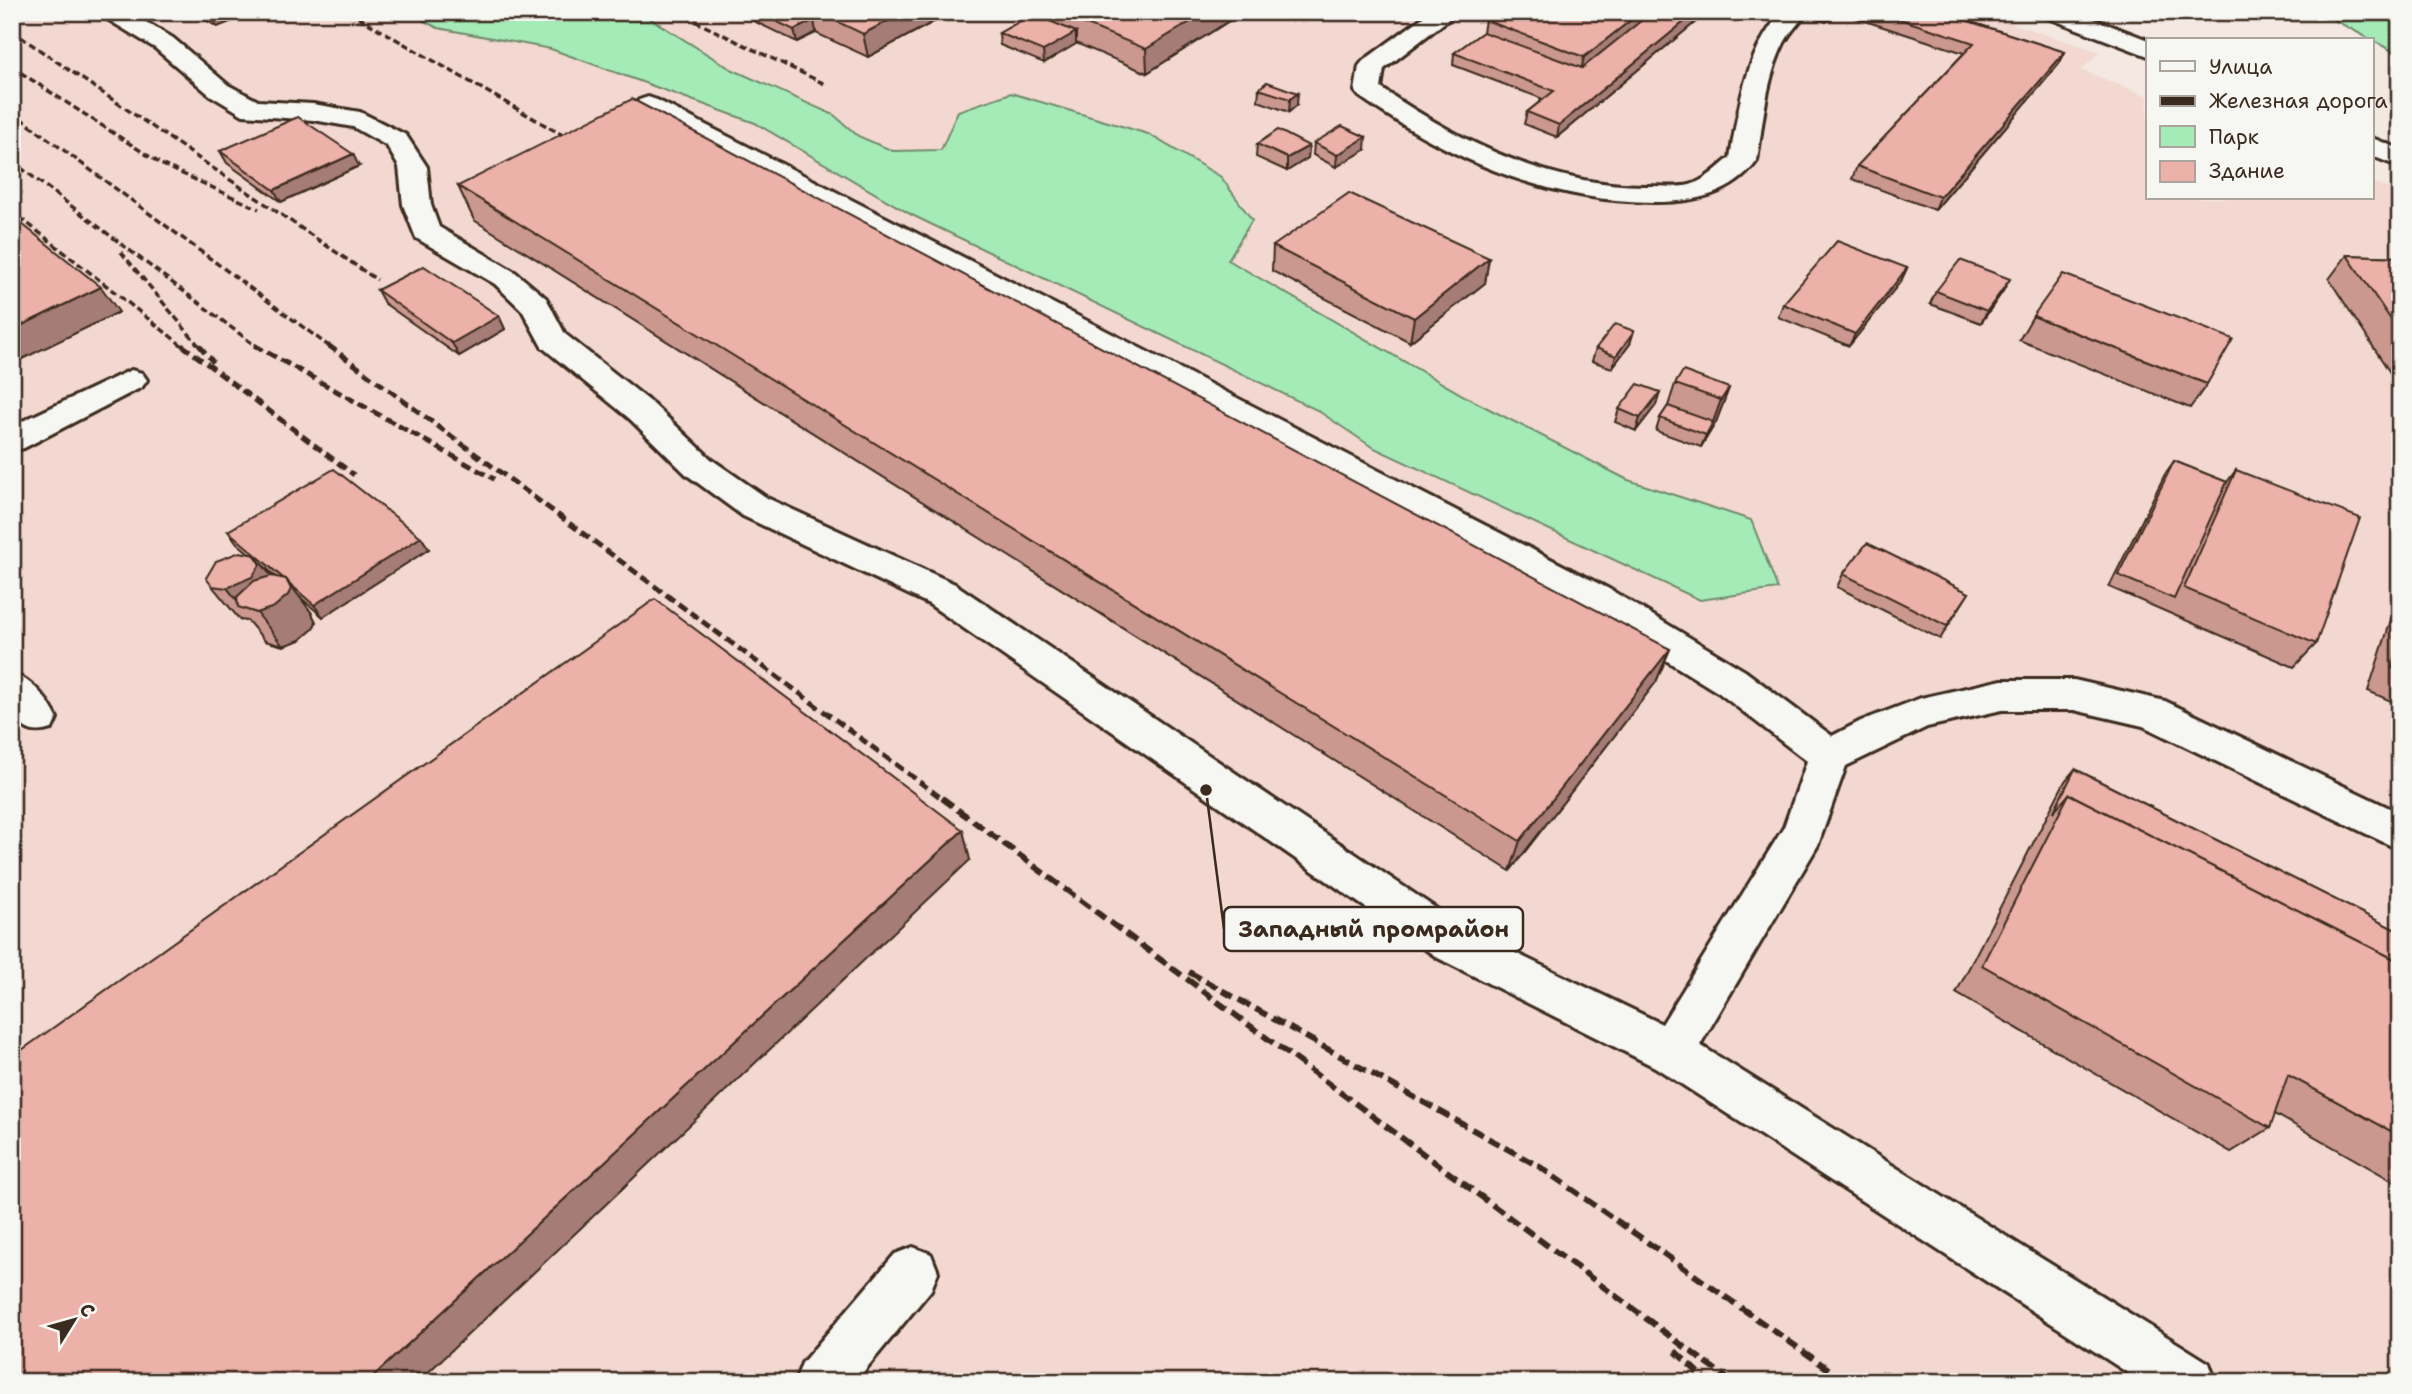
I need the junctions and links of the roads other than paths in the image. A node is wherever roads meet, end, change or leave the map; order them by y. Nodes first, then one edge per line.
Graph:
1 (112, 12) edge
2 (1446, 12) edge
3 (1795, 12) edge
4 (2054, 12) edge
5 (2146, 48) edge
6 (648, 105) edge
7 (2374, 147) edge
8 (2400, 159) edge
9 (131, 380) dead end
10 (12, 440) edge
11 (12, 688) edge
12 (38, 718) dead end
13 (1829, 756) junction
14 (2400, 833) edge
15 (1671, 1052) junction
16 (913, 1272) dead end
17 (821, 1382) edge
18 (2190, 1382) edge

1 - 15 street
2 - 3 street
4 - 5 street
6 - 13 street
7 - 8 street
9 - 10 street
11 - 12 street
13 - 14 street
13 - 15 street
15 - 18 street
16 - 17 street

